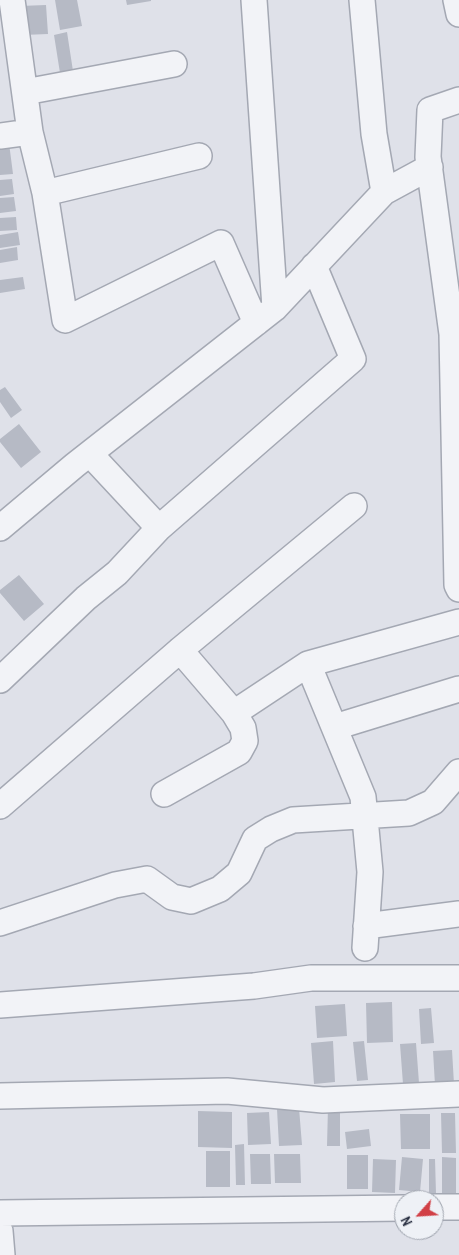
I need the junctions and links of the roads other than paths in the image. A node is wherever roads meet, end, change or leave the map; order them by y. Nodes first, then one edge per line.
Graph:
1 (12, 0) edge
2 (254, 0) edge
3 (362, 0) edge
4 (456, 0) edge
5 (459, 14) edge
6 (174, 64) dead end
7 (25, 92) junction
8 (459, 100) edge
9 (30, 132) junction
10 (0, 136) edge
11 (199, 156) dead end
12 (430, 167) junction
13 (384, 192) junction
14 (45, 193) junction
15 (314, 266) junction
16 (266, 316) junction
17 (456, 333) edge
18 (90, 454) junction
19 (354, 506) dead end
20 (0, 528) edge
21 (159, 528) junction
22 (459, 589) edge
23 (459, 622) edge
24 (180, 650) junction
25 (308, 664) junction
26 (0, 680) edge
27 (459, 689) edge
28 (234, 713) junction
29 (335, 727) junction
30 (459, 772) edge
31 (164, 794) dead end
32 (0, 806) edge
33 (366, 816) junction
34 (459, 914) edge
35 (0, 923) edge
36 (459, 978) edge
37 (0, 1005) edge
38 (459, 1094) edge
39 (0, 1096) edge
40 (444, 1207) edge
41 (459, 1207) edge
42 (394, 1208) edge
43 (0, 1213) edge
44 (0, 1231) edge
45 (2, 1255) edge

1 - 7 street
2 - 16 street
3 - 13 street
4 - 5 street
6 - 7 street
7 - 9 street
8 - 12 street
9 - 10 street
9 - 14 street
11 - 14 street
12 - 13 street
12 - 17 street
13 - 15 street
14 - 16 street
15 - 16 street
15 - 21 street
16 - 18 street
17 - 22 street
18 - 20 street
18 - 21 street
19 - 24 street
21 - 26 street
23 - 25 street
24 - 28 street
24 - 32 street
25 - 28 street
25 - 29 street
27 - 29 street
28 - 31 street
29 - 33 street
30 - 33 street
33 - 34 street
33 - 35 street
36 - 37 street
38 - 39 street
40 - 41 street
42 - 43 street
44 - 45 street

